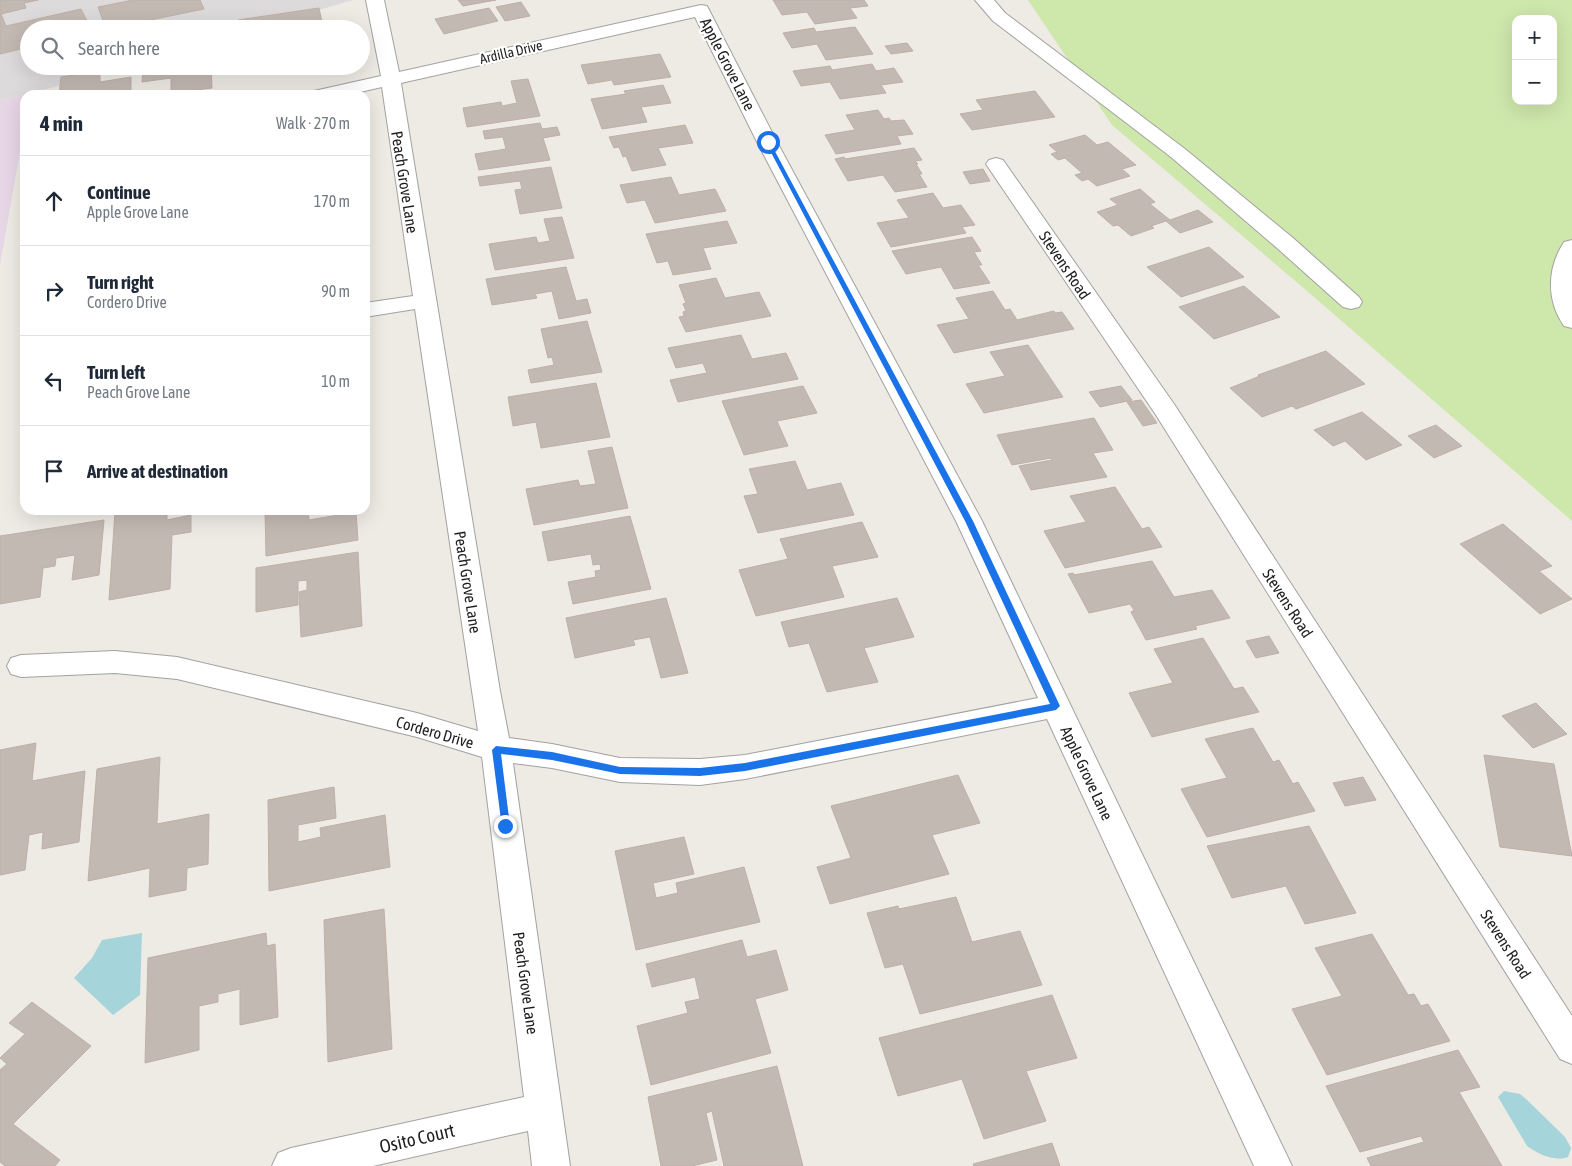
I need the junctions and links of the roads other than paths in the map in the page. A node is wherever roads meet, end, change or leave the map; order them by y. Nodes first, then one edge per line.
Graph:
1 (375, 0) edge
2 (984, 0) edge
3 (701, 10) joint
4 (389, 80) junction
5 (344, 90) edge
6 (996, 164) dead end
7 (1572, 247) edge
8 (424, 301) junction
9 (1351, 302) dead end
10 (370, 309) edge
11 (1572, 321) edge
12 (22, 666) dead end
13 (1056, 706) junction
14 (496, 750) junction
15 (1572, 1048) edge
16 (543, 1110) junction
17 (291, 1166) edge
18 (551, 1166) edge
19 (1274, 1166) edge

1 - 4 street, Peach Grove Lane
2 - 9 street
3 - 4 street, Ardilla Drive
3 - 13 street, Apple Grove Lane
4 - 5 street, Ardilla Drive
4 - 8 street, Peach Grove Lane
6 - 15 street, Stevens Road
7 - 11 street
8 - 10 street
8 - 14 street, Peach Grove Lane
12 - 14 street, Cordero Drive
13 - 14 street, Cordero Drive
13 - 19 street, Apple Grove Lane
14 - 16 street, Peach Grove Lane
16 - 17 street, Osito Court
16 - 18 street, Peach Grove Lane

